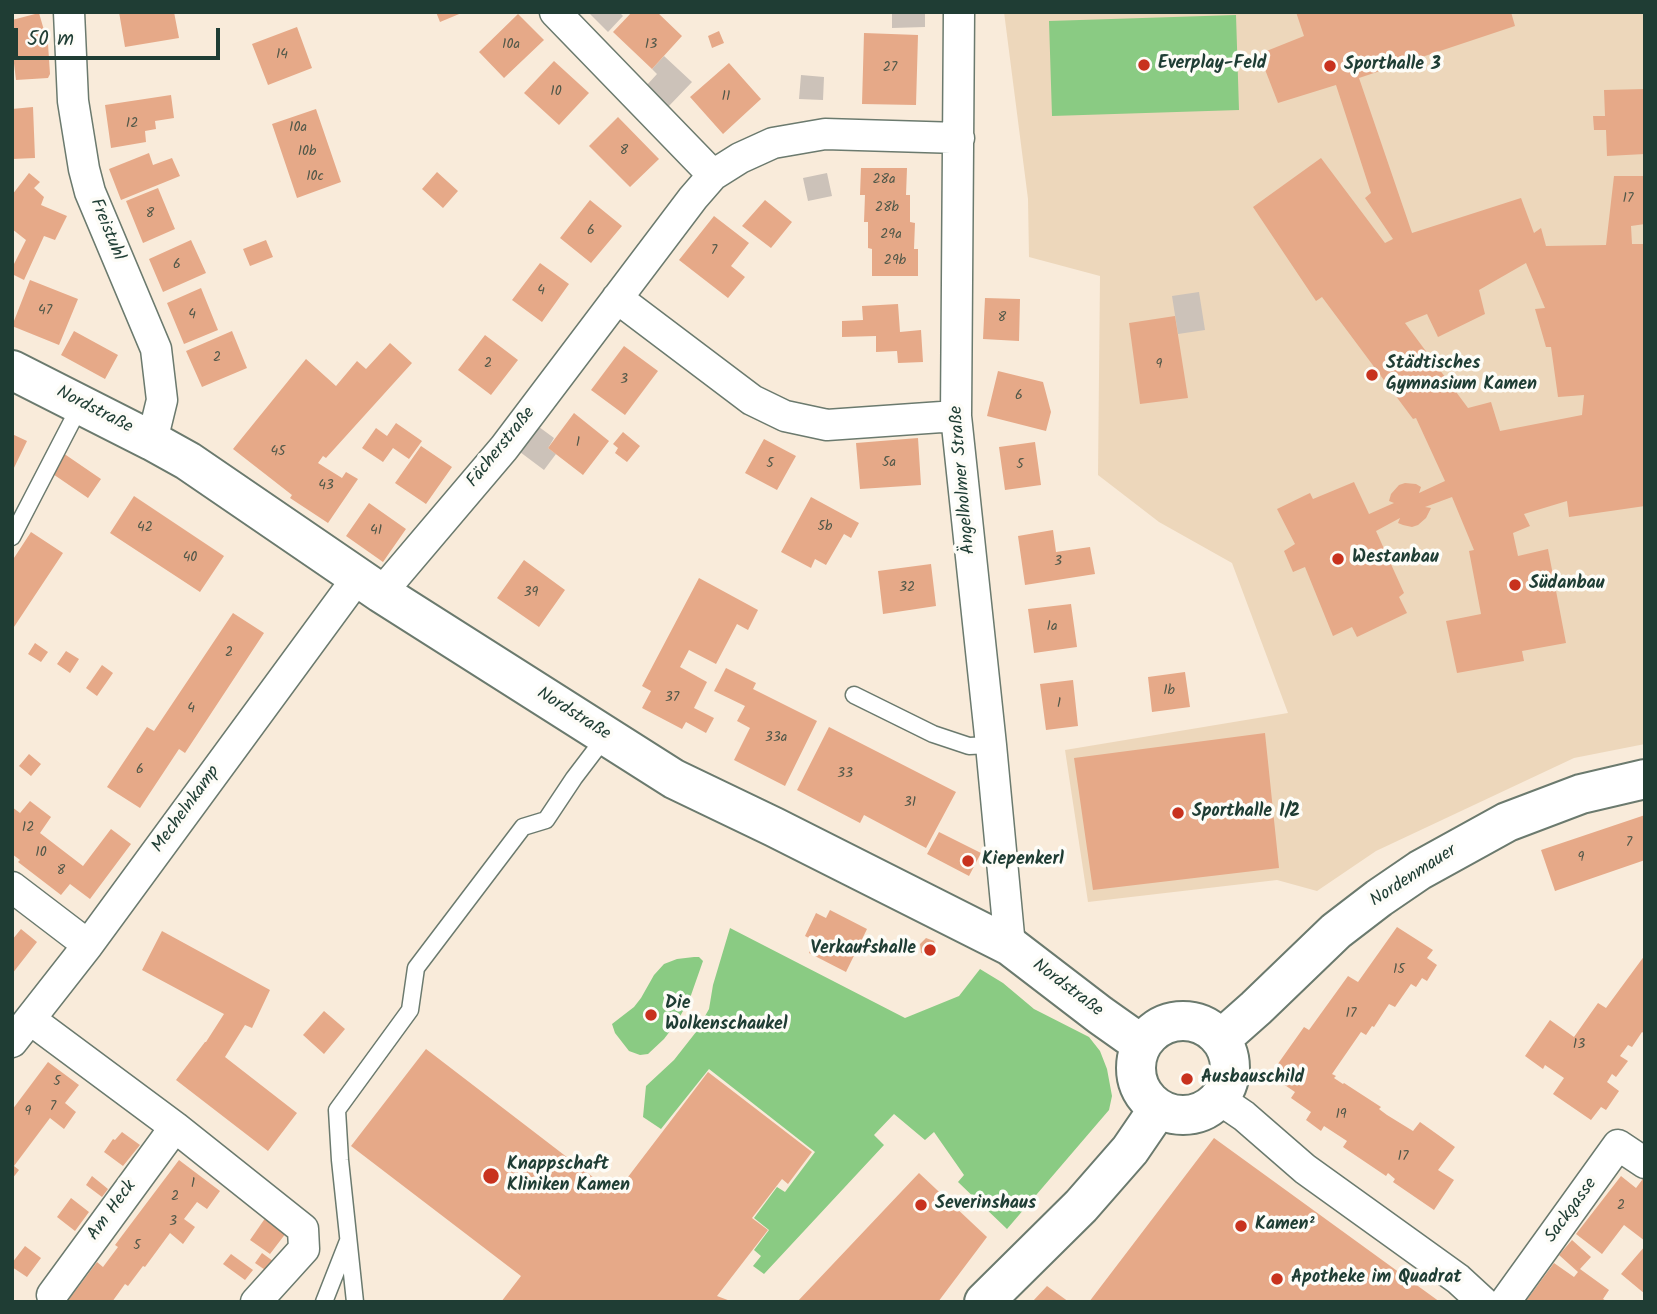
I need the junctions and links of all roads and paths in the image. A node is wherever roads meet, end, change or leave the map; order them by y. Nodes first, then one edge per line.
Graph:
1 (69, 12) edge
2 (555, 12) edge
3 (959, 12) edge
4 (959, 138) junction
5 (713, 175) junction
6 (617, 298) junction
7 (12, 370) edge
8 (81, 404) junction
9 (956, 416) junction
10 (152, 441) junction
11 (12, 537) edge
12 (370, 585) junction
13 (854, 695) dead end
14 (606, 736) junction
15 (991, 745) junction
16 (1645, 779) edge
17 (12, 887) edge
18 (88, 945) junction
19 (1010, 946) junction
20 (17, 1036) edge
21 (1221, 1039) junction
22 (1141, 1044) junction
23 (1219, 1099) junction
24 (1158, 1109) junction
25 (175, 1127) junction
26 (1645, 1163) edge
27 (349, 1239) junction
28 (52, 1295) dead end
29 (256, 1302) edge
30 (324, 1302) edge
31 (355, 1302) edge
32 (984, 1302) edge
33 (1483, 1302) edge
34 (1505, 1302) edge

1 - 10 street, Freistuhl
2 - 5 street
3 - 4 street, Ängelholmer Straße
4 - 5 street, Fächerstraße
4 - 9 street, Ängelholmer Straße
5 - 6 street, Fächerstraße
6 - 9 street
6 - 12 street, Fächerstraße
7 - 8 street, Nordstraße
8 - 10 street, Nordstraße
8 - 11 lane
9 - 15 street, Ängelholmer Straße
10 - 12 street, Nordstraße
12 - 14 street, Nordstraße
12 - 18 street, Mechelnkamp
13 - 15 lane
14 - 19 street, Nordstraße
14 - 27 lane
15 - 19 street, Ängelholmer Straße
16 - 21 street, Nordenmauer
17 - 18 street
18 - 20 street, Mechelnkamp
19 - 22 street, Nordstraße
20 - 25 street
21 - 22 street
21 - 23 street
22 - 24 street
23 - 24 street
23 - 33 street
24 - 32 street
25 - 28 street, Am Heck
25 - 29 street
26 - 34 street, Sackgasse
27 - 30 lane
27 - 31 lane

